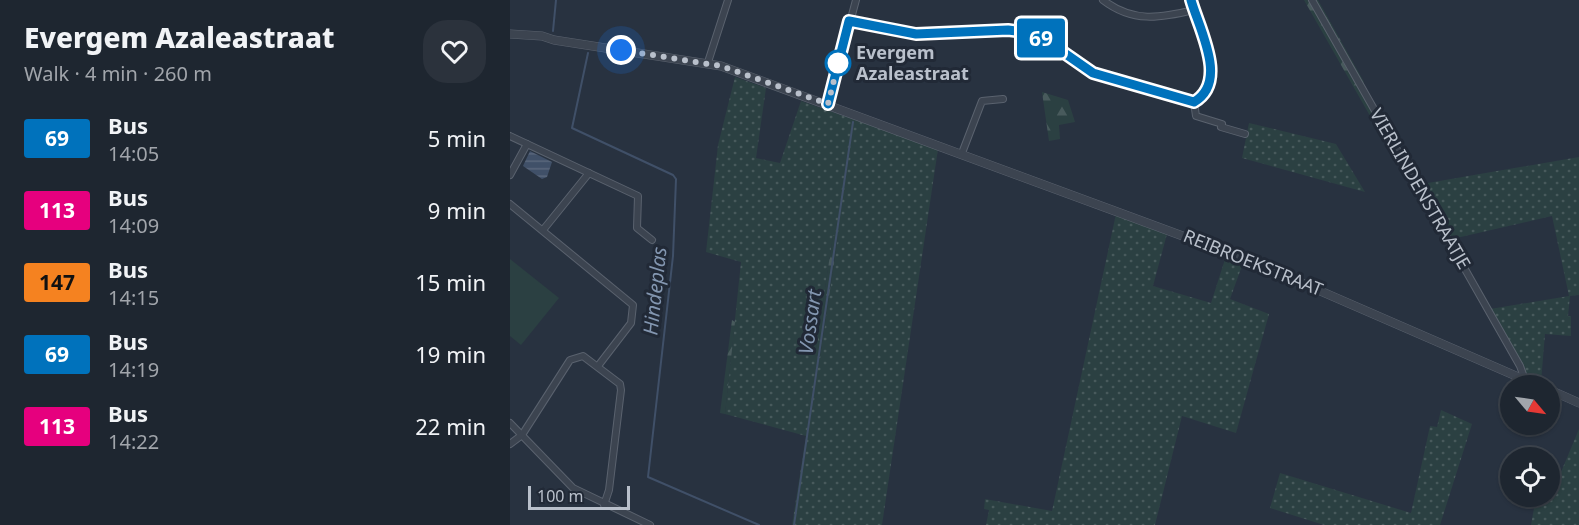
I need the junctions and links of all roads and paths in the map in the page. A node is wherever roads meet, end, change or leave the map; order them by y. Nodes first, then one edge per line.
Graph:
1 (728, 0) edge
2 (856, 0) edge
3 (1104, 0) edge
4 (1191, 0) edge
5 (1312, 0) edge
6 (1194, 10) junction
7 (849, 21) junction
8 (510, 34) edge
9 (708, 62) junction
10 (1003, 99) dead end
11 (1194, 102) junction
12 (828, 104) junction
13 (1245, 134) dead end
14 (510, 136) edge
15 (527, 144) junction
16 (962, 153) junction
17 (589, 173) junction
18 (510, 175) edge
19 (510, 204) edge
20 (543, 230) junction
21 (652, 240) dead end
22 (598, 366) junction
23 (1514, 375) edge
24 (1523, 375) edge
25 (1560, 394) edge
26 (1579, 403) edge
27 (510, 423) edge
28 (522, 435) junction
29 (510, 444) edge
30 (604, 505) junction
31 (651, 525) edge

1 - 9 street
2 - 7 street
3 - 6 street
4 - 6 street
5 - 24 street, VIERLINDENSTRAATJE
6 - 11 street
7 - 11 street
7 - 12 street
8 - 9 street, REIBROEKSTRAAT
9 - 12 street, REIBROEKSTRAAT
10 - 16 street
11 - 13 street
12 - 16 street, REIBROEKSTRAAT
14 - 15 street
15 - 17 street
15 - 18 street
16 - 23 street, REIBROEKSTRAAT
17 - 20 street
17 - 21 street
19 - 20 street
20 - 22 street
22 - 28 street
22 - 30 street
25 - 26 street
27 - 28 street
28 - 29 street
28 - 30 street
30 - 31 street

